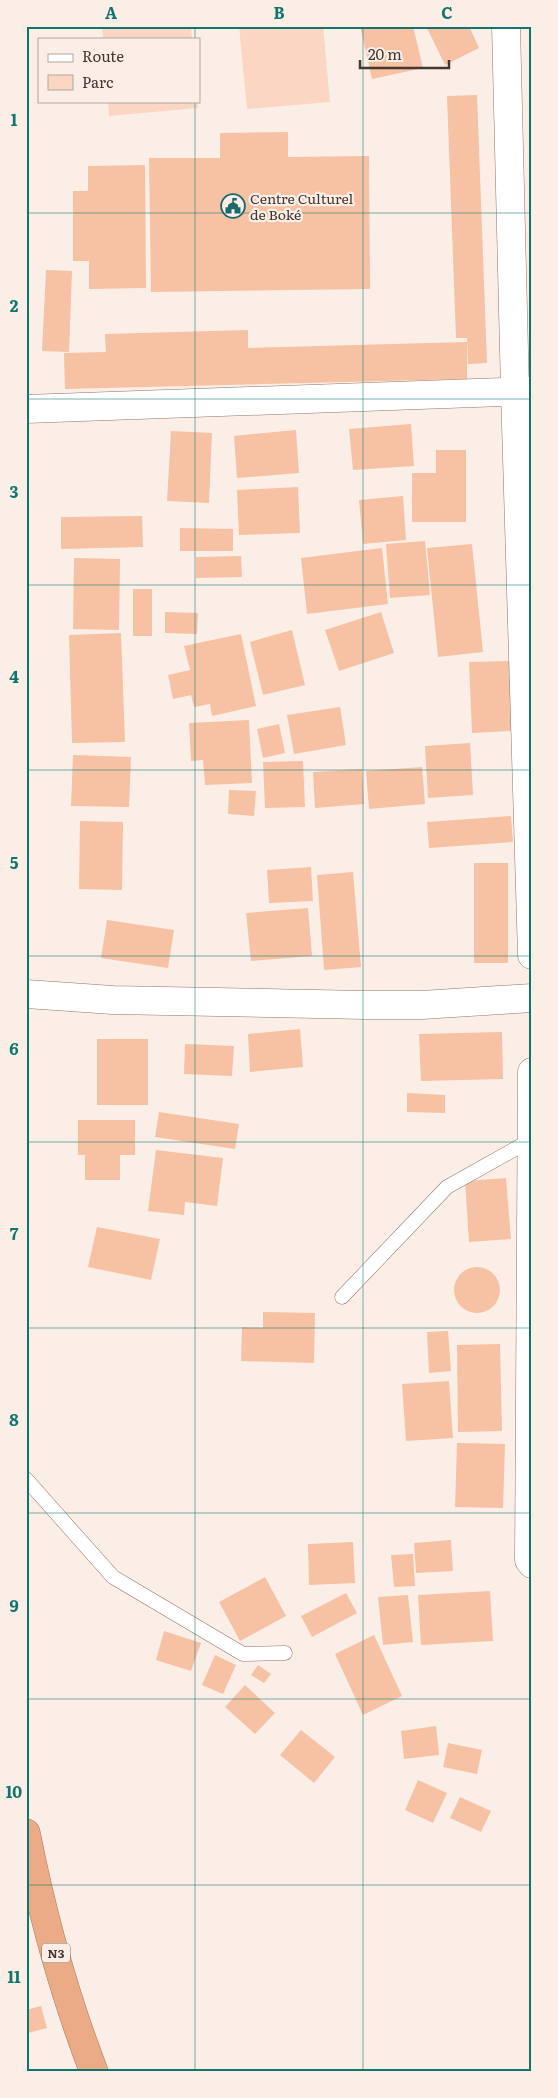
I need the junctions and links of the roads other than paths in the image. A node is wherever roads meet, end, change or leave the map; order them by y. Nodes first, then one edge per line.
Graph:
1 (506, 26) edge
2 (523, 391) edge
3 (26, 410) edge
4 (532, 955) edge
5 (26, 994) edge
6 (532, 998) edge
7 (532, 1072) edge
8 (530, 1140) junction
9 (342, 1297) dead end
10 (26, 1478) edge
11 (532, 1564) edge
12 (285, 1653) dead end
13 (26, 1833) edge
14 (94, 2072) edge

1 - 2 street
2 - 3 street
2 - 4 street
5 - 6 street
7 - 8 street
8 - 9 lane
8 - 11 street
10 - 12 lane
13 - 14 highway, N3

